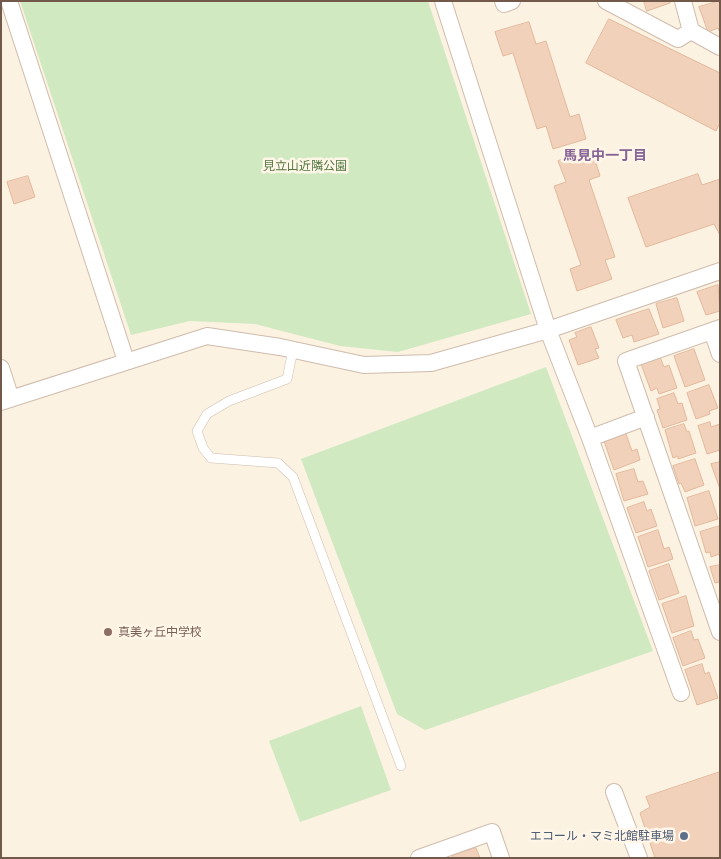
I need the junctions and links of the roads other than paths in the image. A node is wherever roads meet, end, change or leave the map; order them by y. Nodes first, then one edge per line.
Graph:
1 (9, 1) edge
2 (443, 1) edge
3 (503, 1) edge
4 (512, 1) edge
5 (606, 1) edge
6 (683, 1) edge
7 (9, 28) edge
8 (691, 31) junction
9 (720, 48) edge
10 (720, 271) edge
11 (716, 329) edge
12 (548, 330) junction
13 (293, 350) junction
14 (720, 354) edge
15 (126, 361) junction
16 (1, 368) edge
17 (6, 400) edge
18 (646, 417) junction
19 (590, 438) junction
20 (720, 632) edge
21 (681, 693) dead end
22 (401, 766) dead end
23 (614, 792) dead end
24 (419, 858) edge
25 (501, 858) edge
26 (639, 858) edge

1 - 7 street
2 - 12 street
3 - 4 street
5 - 8 street
6 - 8 street
7 - 15 street
8 - 9 street
10 - 12 street
11 - 14 street
11 - 18 street
12 - 13 street
12 - 19 street
13 - 15 street
13 - 22 lane
15 - 17 street
16 - 17 street
18 - 19 street
18 - 20 street
19 - 21 street
23 - 26 street
24 - 25 street

